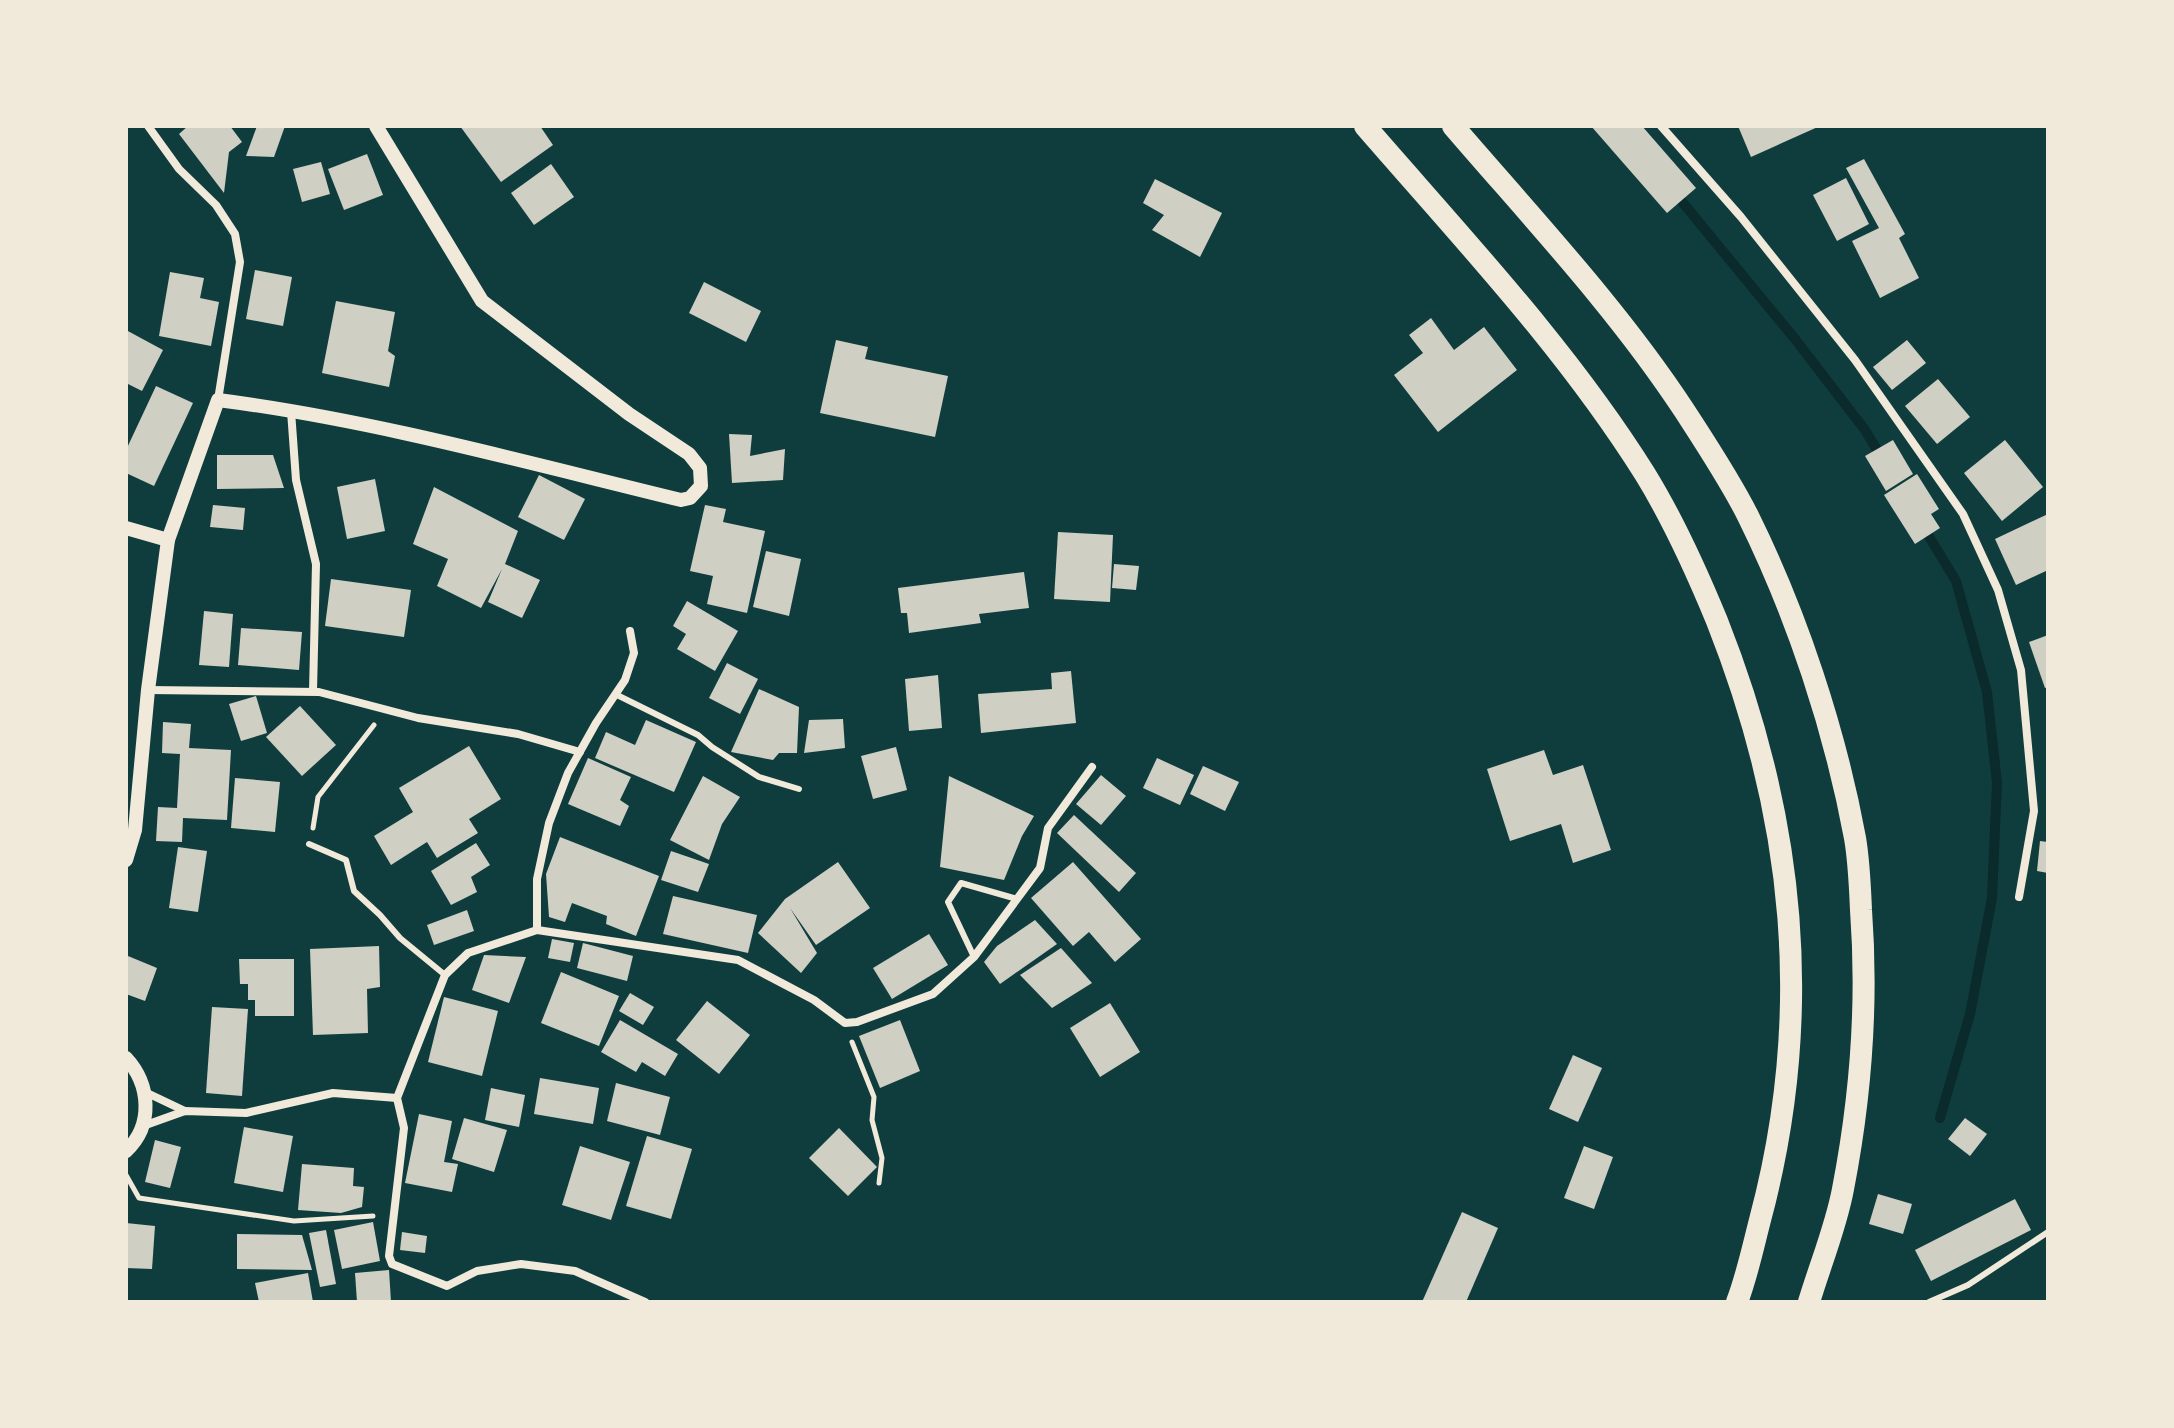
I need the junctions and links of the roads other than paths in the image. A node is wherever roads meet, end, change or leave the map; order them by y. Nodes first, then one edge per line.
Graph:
1 (148, 126) edge
2 (376, 126) edge
3 (1365, 126) edge
4 (1453, 126) edge
5 (1661, 126) edge
6 (218, 400) junction
7 (291, 410) junction
8 (126, 528) edge
9 (168, 540) junction
10 (630, 631) dead end
11 (148, 690) junction
12 (313, 691) junction
13 (615, 694) junction
14 (580, 752) junction
15 (1092, 767) dead end
16 (799, 789) dead end
17 (131, 829) edge
18 (309, 844) road end
19 (126, 860) edge
20 (2019, 897) dead end
21 (1017, 899) junction
22 (537, 930) junction
23 (974, 957) junction
24 (445, 975) junction
25 (126, 1058) edge
26 (145, 1092) junction
27 (397, 1098) junction
28 (185, 1111) junction
29 (143, 1126) junction
30 (126, 1151) edge
31 (2048, 1232) edge
32 (645, 1302) edge
33 (1737, 1302) edge
34 (1809, 1302) edge
35 (1929, 1302) edge

1 - 6 street
2 - 7 street
3 - 33 highway
4 - 34 highway
5 - 20 street
6 - 7 street
6 - 9 street
7 - 12 street
8 - 9 street
9 - 11 street
10 - 13 street
11 - 12 street
11 - 17 street
12 - 14 street
13 - 14 street
13 - 16 lane
14 - 22 street
15 - 21 street
17 - 19 street
18 - 24 lane
21 - 23 street
21 - 23 lane
22 - 23 street
22 - 24 street
24 - 27 street
25 - 26 street
26 - 28 street
26 - 29 street
27 - 28 street
27 - 32 street
28 - 29 street
29 - 30 street
31 - 35 lane

